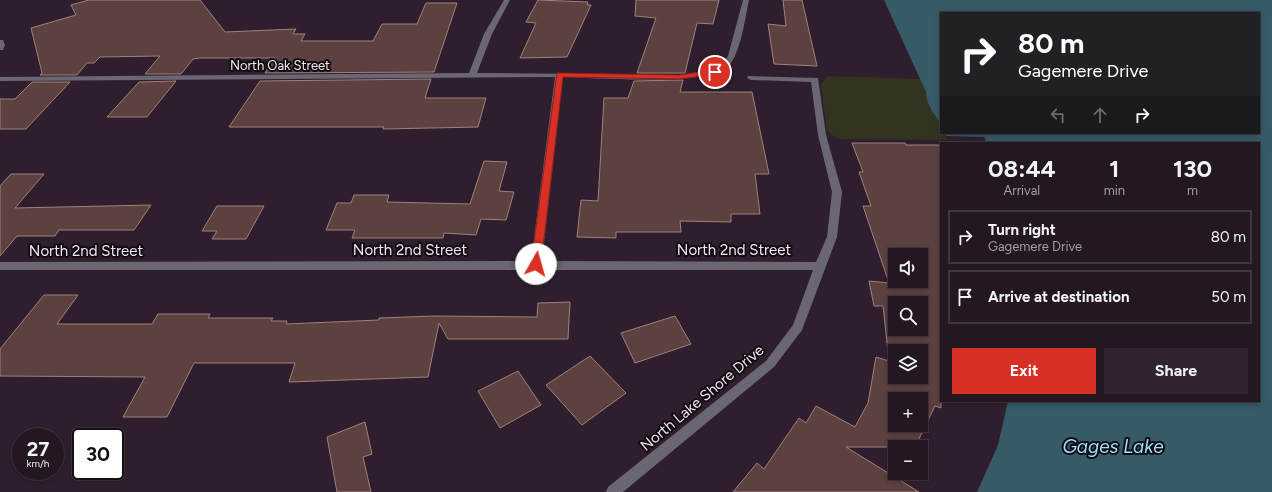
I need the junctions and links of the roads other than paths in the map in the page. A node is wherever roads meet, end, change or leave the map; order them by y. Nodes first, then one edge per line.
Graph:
1 (507, 0) edge
2 (746, 0) edge
3 (0, 42) edge
4 (0, 48) edge
5 (559, 75) junction
6 (472, 76) junction
7 (751, 78) dead end
8 (0, 79) edge
9 (536, 264) junction
10 (0, 266) edge
11 (820, 266) junction
12 (613, 492) edge

1 - 6 street
2 - 5 street, North Oak Street
3 - 4 street
5 - 6 street, North Oak Street
5 - 9 street
6 - 8 street, North Oak Street
7 - 11 street, North Lake Shore Drive
9 - 10 street, North 2nd Street
9 - 11 street, North 2nd Street
11 - 12 street, North Lake Shore Drive

